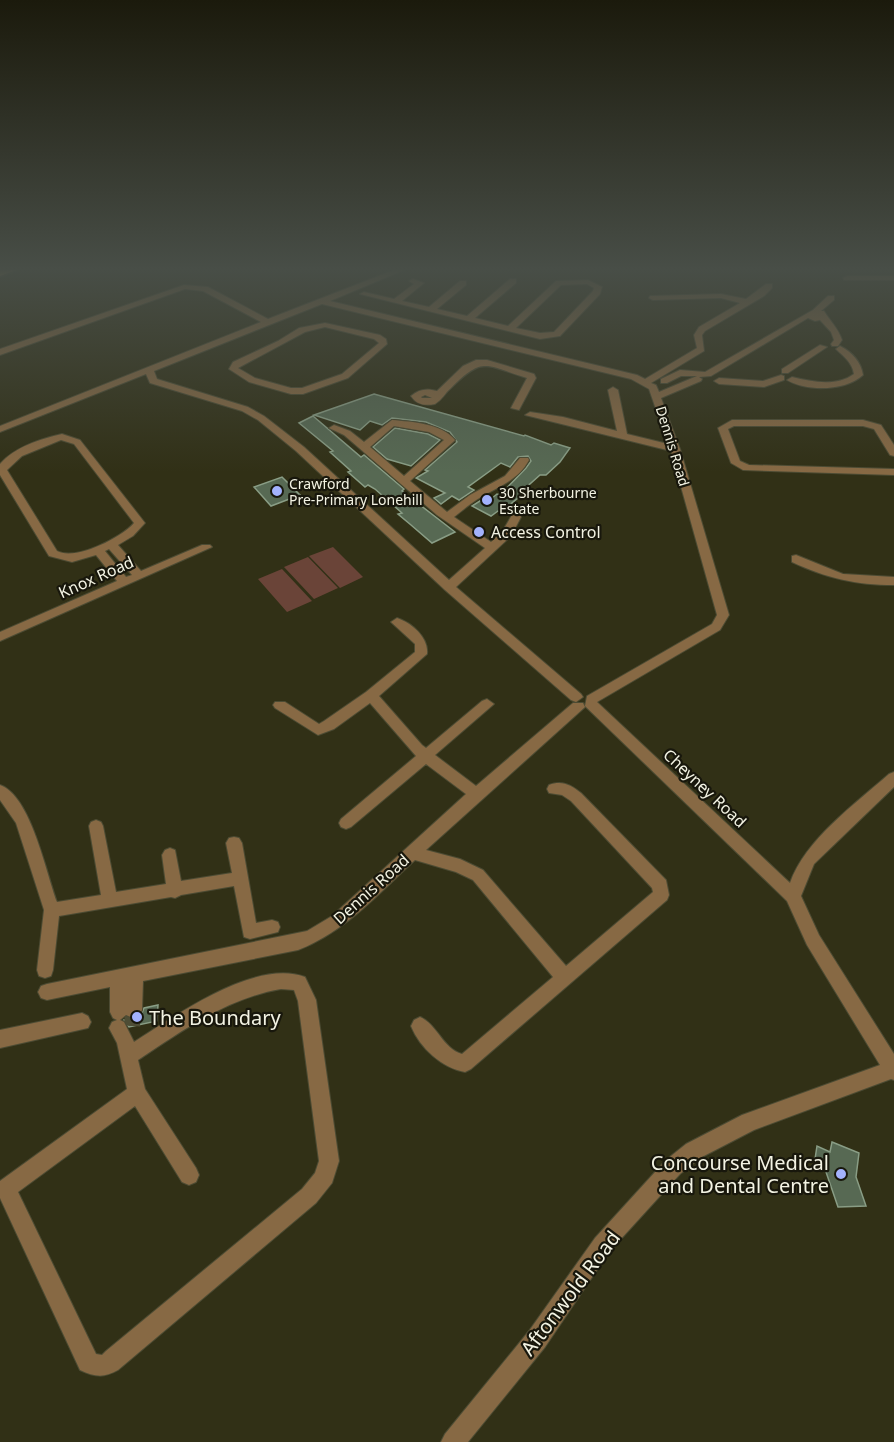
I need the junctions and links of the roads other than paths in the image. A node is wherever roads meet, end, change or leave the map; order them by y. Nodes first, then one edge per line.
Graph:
1 (42, 337) edge
2 (229, 337) edge
3 (290, 337) edge
4 (374, 337) edge
5 (472, 337) edge
6 (698, 337) edge
7 (774, 337) edge
8 (837, 337) edge
9 (837, 347) junction
10 (523, 350) junction
11 (0, 352) edge
12 (505, 368) junction
13 (149, 370) junction
14 (783, 375) junction
15 (703, 376) junction
16 (669, 378) junction
17 (680, 385) junction
18 (653, 388) junction
19 (613, 390) dead end
20 (437, 396) dead end
21 (516, 408) dead end
22 (530, 415) dead end
23 (334, 428) dead end
24 (0, 429) edge
25 (623, 436) junction
26 (364, 447) junction
27 (675, 449) junction
28 (894, 453) edge
29 (524, 460) dead end
30 (894, 472) edge
31 (404, 482) junction
32 (447, 514) junction
33 (516, 517) dead end
34 (110, 543) junction
35 (496, 545) junction
36 (206, 547) dead end
37 (97, 549) junction
38 (796, 559) dead end
39 (139, 576) junction
40 (894, 581) edge
41 (124, 582) junction
42 (450, 587) junction
43 (397, 622) dead end
44 (0, 637) edge
45 (371, 695) junction
46 (585, 702) junction
47 (487, 704) dead end
48 (280, 705) dead end
49 (425, 757) junction
50 (894, 778) edge
51 (554, 789) dead end
52 (0, 791) edge
53 (476, 794) junction
54 (346, 823) dead end
55 (96, 826) dead end
56 (234, 843) dead end
57 (411, 852) junction
58 (170, 855) dead end
59 (240, 878) junction
60 (175, 891) junction
61 (793, 896) junction
62 (110, 900) junction
63 (52, 910) junction
64 (272, 927) dead end
65 (45, 970) dead end
66 (127, 976) junction
67 (565, 978) junction
68 (47, 992) dead end
69 (82, 1022) dead end
70 (420, 1026) dead end
71 (126, 1029) junction
72 (0, 1039) edge
73 (894, 1070) edge
74 (137, 1093) junction
75 (189, 1175) dead end
76 (3, 1184) edge
77 (453, 1442) edge

1 - 11 street
2 - 13 street
3 - 4 street
5 - 10 street
6 - 18 street
7 - 15 street
8 - 9 street
9 - 14 street
9 - 14 street
10 - 12 street
10 - 18 street
12 - 20 street
12 - 21 street
13 - 24 street
13 - 42 street, Cheyney Road
14 - 15 street
15 - 16 street
15 - 17 street
16 - 17 street
16 - 18 street
17 - 18 street
18 - 27 street, Dennis Road
19 - 25 street
22 - 25 street
23 - 26 street
25 - 27 street
26 - 31 street
26 - 31 street
27 - 46 street, Dennis Road
28 - 30 street
29 - 32 street
31 - 32 street
32 - 35 street
33 - 35 street
34 - 37 street
34 - 37 street
34 - 39 street
35 - 42 street
36 - 39 street, Knox Road
37 - 41 street
38 - 40 street
39 - 41 street, Knox Road
41 - 44 street, Knox Road
42 - 46 street, Cheyney Road
43 - 45 street
45 - 48 street
45 - 49 street
46 - 53 street, Dennis Road
46 - 61 street, Cheyney Road
47 - 49 street
49 - 53 street
49 - 54 street
50 - 61 street
51 - 67 street
52 - 63 street
53 - 57 street, Dennis Road
55 - 62 street
56 - 59 street
57 - 66 street, Dennis Road
57 - 67 street
58 - 60 street
59 - 60 street
59 - 64 street
60 - 62 street
61 - 73 street
62 - 63 street
63 - 65 street
66 - 68 street, Dennis Road
66 - 71 street
67 - 70 street
69 - 72 street
71 - 74 street
71 - 76 street
73 - 77 street, Aftonwold Road
74 - 75 street
74 - 76 street

